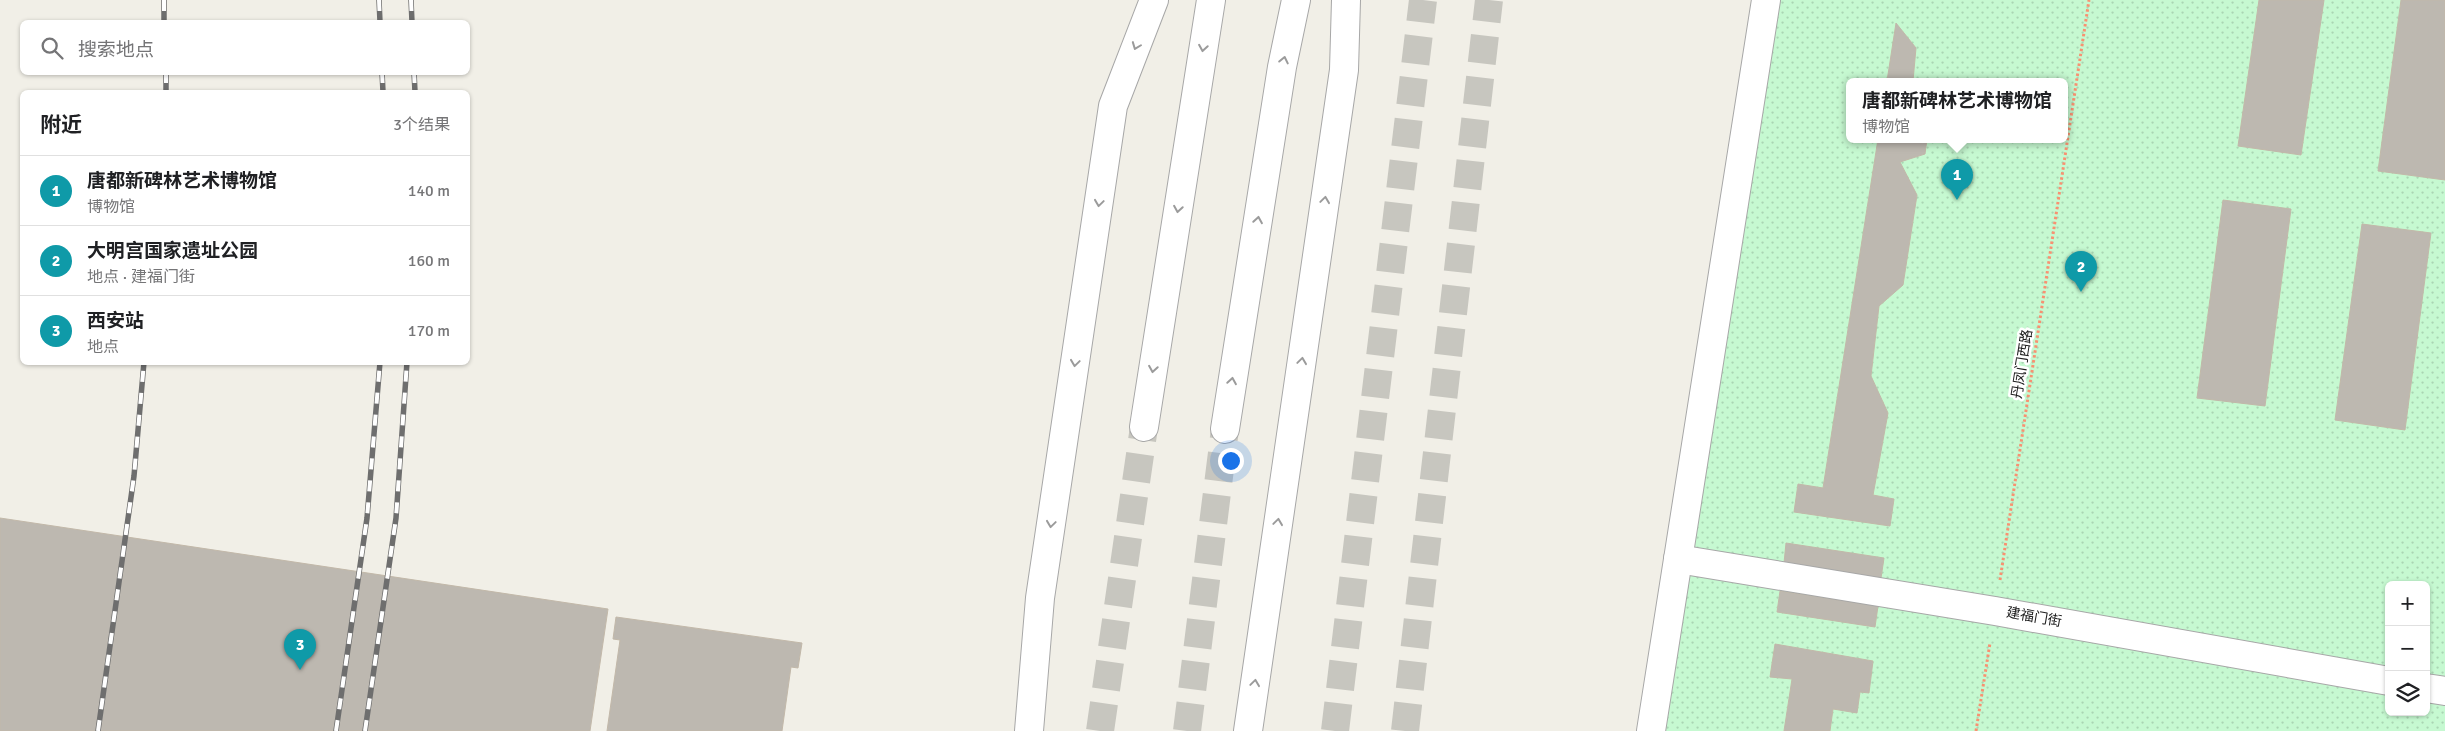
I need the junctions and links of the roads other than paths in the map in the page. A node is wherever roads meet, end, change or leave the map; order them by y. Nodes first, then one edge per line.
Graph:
1 (1154, 0) edge
2 (1211, 0) edge
3 (1296, 0) edge
4 (1346, 0) edge
5 (1766, 0) edge
6 (1144, 427) tunnel mouth
7 (1224, 429) tunnel mouth
8 (1678, 559) junction
9 (2385, 680) edge
10 (2430, 689) edge
11 (2445, 691) edge
12 (1029, 731) edge
13 (1248, 731) edge
14 (1651, 731) edge

1 -> 12 street
2 -> 6 street
7 -> 3 street
13 -> 4 street
5 - 8 street
8 - 9 street, 建福门街
8 - 14 street
10 - 11 street

